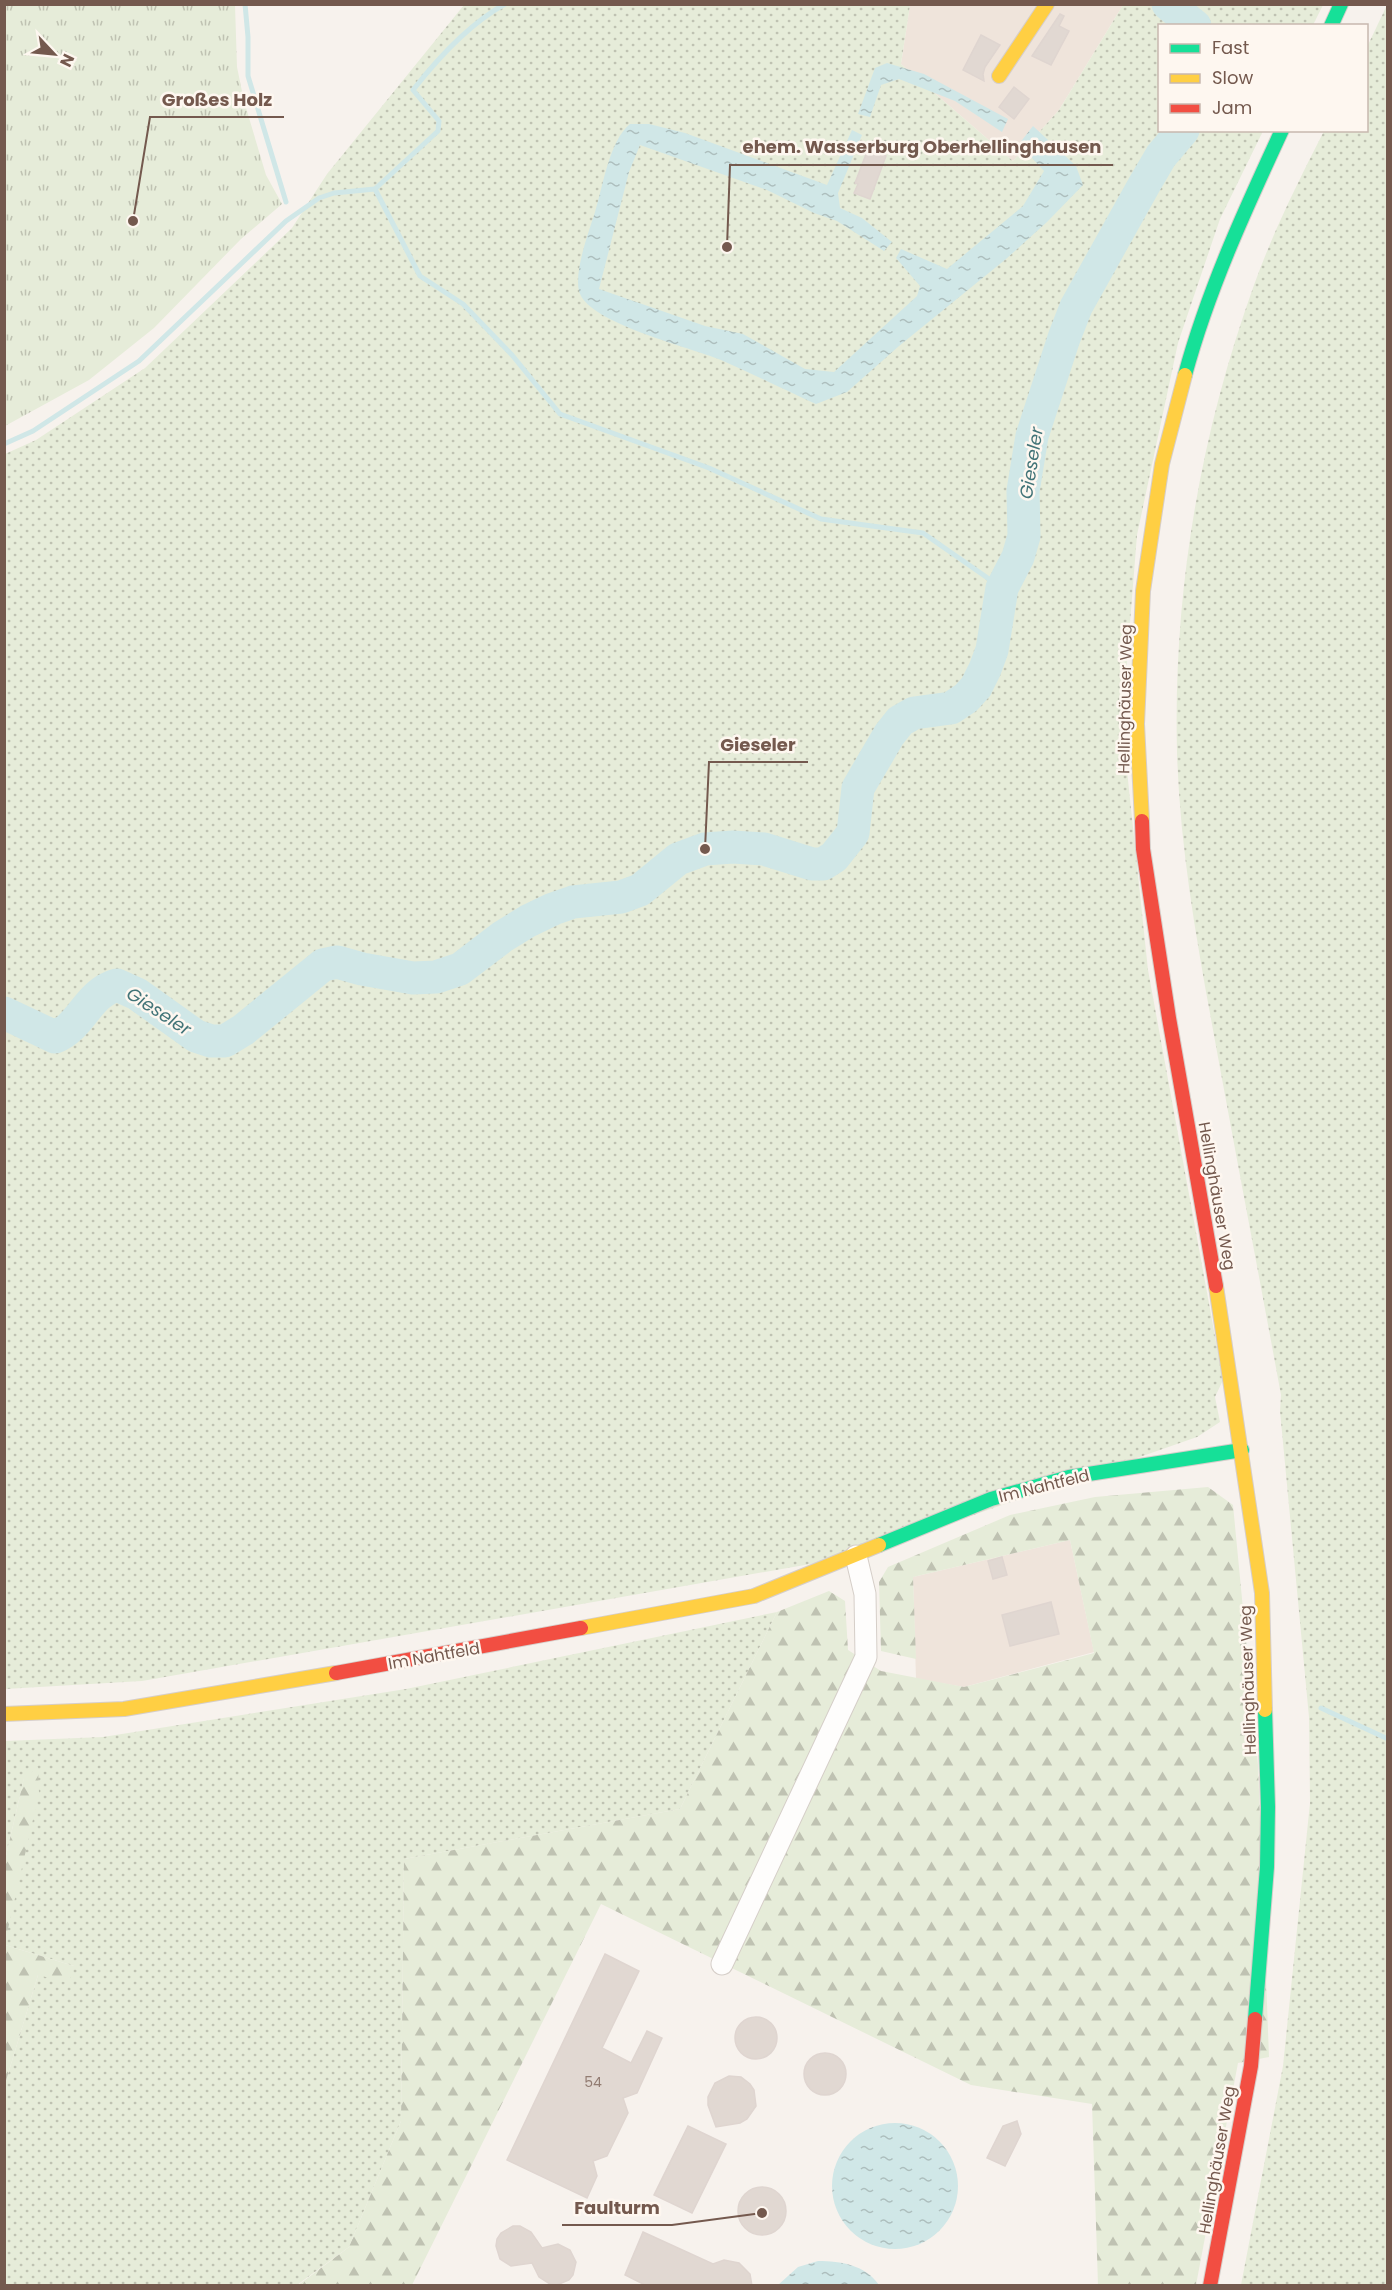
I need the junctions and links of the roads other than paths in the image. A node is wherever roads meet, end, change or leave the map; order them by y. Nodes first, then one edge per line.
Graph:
1 (1047, 4) edge
2 (1341, 4) edge
3 (1332, 24) edge
4 (999, 76) dead end
5 (1281, 132) edge
6 (1242, 1450) junction
7 (856, 1556) junction
8 (4, 1714) edge
9 (722, 1964) dead end
10 (1210, 2286) edge

1 - 4 street
2 - 3 street
5 - 6 street, Hellinghäuser Weg
6 - 7 street, Im Nahtfeld
6 - 10 street, Hellinghäuser Weg
7 - 8 street, Im Nahtfeld
7 - 9 street

